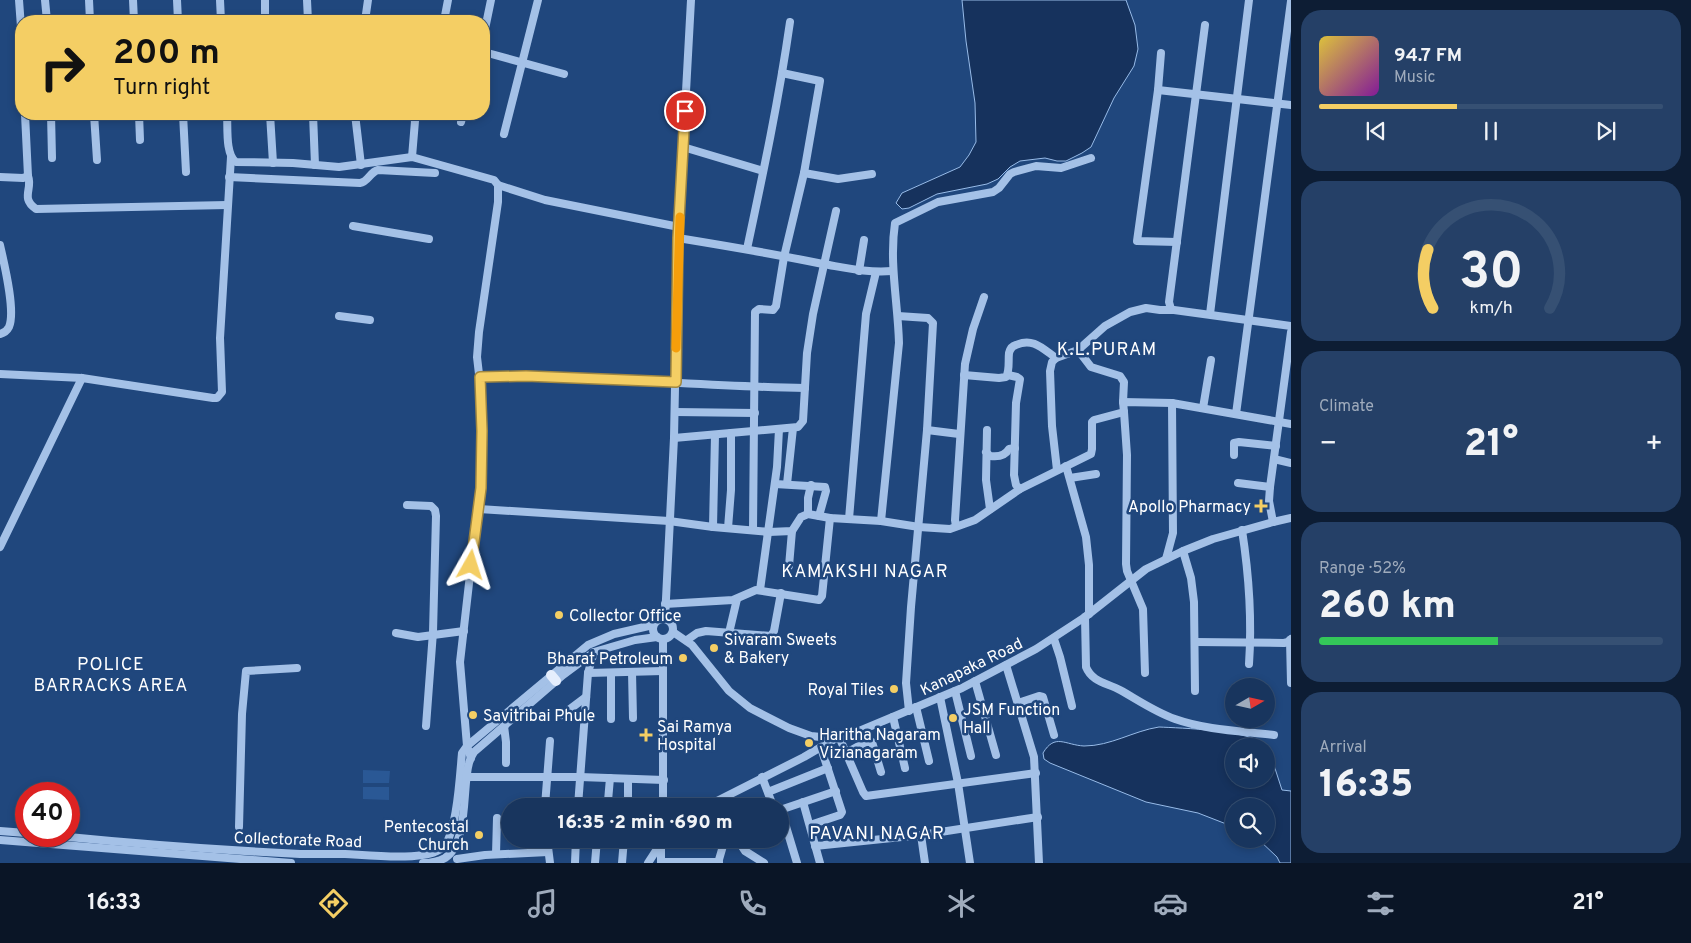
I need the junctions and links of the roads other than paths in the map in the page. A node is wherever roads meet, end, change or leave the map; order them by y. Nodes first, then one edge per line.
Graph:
1 (19, 0) edge
2 (45, 0) edge
3 (88, 0) edge
4 (133, 0) edge
5 (176, 0) edge
6 (220, 0) edge
7 (264, 0) edge
8 (308, 0) edge
9 (368, 0) edge
10 (448, 0) edge
11 (491, 0) edge
12 (538, 0) edge
13 (692, 0) edge
14 (1250, 0) edge
15 (1291, 1) edge
16 (20, 15) edge
17 (46, 15) edge
18 (89, 15) edge
19 (134, 15) edge
20 (177, 15) edge
21 (221, 15) edge
22 (265, 15) edge
23 (308, 15) edge
24 (366, 15) edge
25 (445, 15) edge
26 (488, 15) edge
27 (790, 22) dead end
28 (1205, 25) dead end
29 (1161, 53) dead end
30 (490, 54) edge
31 (522, 63) junction
32 (782, 73) junction
33 (564, 74) dead end
34 (1158, 90) junction
35 (1196, 94) junction
36 (1236, 100) junction
37 (1277, 103) junction
38 (1291, 105) edge
39 (25, 120) edge
40 (51, 120) edge
41 (94, 120) edge
42 (139, 120) edge
43 (183, 120) edge
44 (227, 120) edge
45 (270, 120) edge
46 (313, 120) edge
47 (356, 120) edge
48 (416, 120) edge
49 (504, 134) dead end
50 (140, 140) dead end
51 (683, 147) junction
52 (412, 157) junction
53 (52, 158) dead end
54 (231, 158) junction
55 (1092, 158) dead end
56 (97, 160) dead end
57 (273, 163) junction
58 (315, 165) junction
59 (361, 165) junction
60 (763, 171) junction
61 (186, 172) dead end
62 (435, 173) dead end
63 (804, 173) junction
64 (872, 174) dead end
65 (28, 176) junction
66 (0, 177) edge
67 (229, 177) junction
68 (498, 185) junction
69 (227, 205) junction
70 (836, 211) dead end
71 (352, 226) dead end
72 (679, 227) junction
73 (678, 238) junction
74 (429, 239) dead end
75 (864, 240) dead end
76 (1177, 242) junction
77 (0, 245) edge
78 (746, 249) junction
79 (784, 257) junction
80 (824, 264) junction
81 (858, 271) junction
82 (892, 271) junction
83 (876, 272) junction
84 (984, 296) dead end
85 (1171, 309) junction
86 (1210, 314) junction
87 (339, 316) dead end
88 (898, 316) junction
89 (370, 320) dead end
90 (1248, 320) junction
91 (1291, 326) edge
92 (1291, 332) edge
93 (0, 334) edge
94 (1078, 350) junction
95 (1056, 358) junction
96 (1211, 360) dead end
97 (0, 374) edge
98 (1008, 375) junction
99 (964, 376) junction
100 (480, 377) junction
101 (82, 378) junction
102 (676, 382) junction
103 (754, 387) junction
104 (805, 388) junction
105 (1123, 402) junction
106 (1172, 402) junction
107 (1203, 408) junction
108 (675, 412) junction
109 (1124, 412) junction
110 (755, 413) junction
111 (1236, 414) junction
112 (1279, 422) junction
113 (1291, 424) edge
114 (793, 428) junction
115 (779, 429) junction
116 (927, 430) junction
117 (987, 430) dead end
118 (755, 431) junction
119 (731, 433) junction
120 (959, 434) junction
121 (715, 435) junction
122 (674, 438) junction
123 (1276, 446) junction
124 (1015, 448) junction
125 (986, 452) junction
126 (1234, 455) dead end
127 (1274, 459) junction
128 (1291, 463) edge
129 (1066, 466) junction
130 (1057, 470) junction
131 (1096, 474) dead end
132 (1070, 478) junction
133 (1238, 483) dead end
134 (775, 484) junction
135 (787, 484) junction
136 (811, 485) junction
137 (1270, 487) junction
138 (1020, 490) junction
139 (407, 505) dead end
140 (478, 509) junction
141 (990, 509) junction
142 (808, 514) junction
143 (819, 516) junction
144 (830, 518) junction
145 (1291, 518) edge
146 (849, 519) junction
147 (881, 520) junction
148 (669, 521) junction
149 (1273, 522) junction
150 (956, 526) junction
151 (712, 527) junction
152 (919, 527) junction
153 (728, 528) junction
154 (753, 530) junction
155 (1242, 530) junction
156 (792, 531) junction
157 (769, 532) junction
158 (0, 547) edge
159 (1183, 551) junction
160 (1166, 559) junction
161 (789, 566) dead end
162 (1131, 581) junction
163 (760, 590) junction
164 (781, 594) junction
165 (737, 598) junction
166 (665, 604) junction
167 (1087, 615) junction
168 (665, 618) junction
169 (653, 625) junction
170 (631, 629) junction
171 (464, 631) junction
172 (673, 632) junction
173 (396, 633) dead end
174 (729, 633) junction
175 (432, 636) junction
176 (660, 638) junction
177 (1054, 639) junction
178 (1291, 639) edge
179 (635, 640) junction
180 (687, 640) junction
181 (1195, 642) junction
182 (1250, 643) junction
183 (594, 652) junction
184 (1249, 664) dead end
185 (1006, 665) junction
186 (297, 668) dead end
187 (663, 671) junction
188 (632, 672) junction
189 (588, 673) junction
190 (610, 673) junction
191 (1145, 674) dead end
192 (554, 678) junction
193 (975, 681) junction
194 (1291, 684) edge
195 (955, 691) junction
196 (1195, 691) dead end
197 (586, 697) junction
198 (940, 697) junction
199 (1018, 703) junction
200 (1072, 706) dead end
201 (912, 709) junction
202 (562, 716) dead end
203 (893, 717) junction
204 (633, 718) dead end
205 (611, 719) dead end
206 (426, 726) dead end
207 (504, 726) junction
208 (1054, 735) dead end
209 (1274, 735) dead end
210 (843, 738) junction
211 (550, 741) dead end
212 (467, 746) junction
213 (821, 748) junction
214 (846, 753) junction
215 (996, 755) dead end
216 (971, 756) dead end
217 (471, 758) junction
218 (929, 761) dead end
219 (506, 763) dead end
220 (828, 768) junction
221 (905, 768) dead end
222 (880, 772) dead end
223 (1036, 773) junction
224 (467, 777) junction
225 (548, 777) junction
226 (580, 777) junction
227 (762, 777) junction
228 (610, 778) junction
229 (628, 779) junction
230 (664, 780) junction
231 (958, 784) junction
232 (836, 791) junction
233 (768, 792) junction
234 (546, 798) edge
235 (579, 798) edge
236 (608, 798) edge
237 (628, 798) edge
238 (663, 798) edge
239 (727, 798) edge
240 (770, 798) edge
241 (803, 802) junction
242 (789, 807) edge
243 (1038, 817) junction
244 (497, 818) dead end
245 (810, 825) junction
246 (240, 827) dead end
247 (964, 829) junction
248 (0, 831) edge
249 (15, 832) edge
250 (921, 835) junction
251 (80, 838) edge
252 (789, 838) edge
253 (0, 840) edge
254 (816, 846) junction
255 (443, 848) junction
256 (548, 848) edge
257 (576, 848) edge
258 (596, 848) edge
259 (623, 848) edge
260 (657, 848) edge
261 (661, 848) edge
262 (722, 848) edge
263 (743, 848) edge
264 (548, 852) junction
265 (160, 854) junction
266 (496, 854) junction
267 (456, 858) edge
268 (749, 859) edge
269 (662, 862) edge
270 (718, 862) edge
271 (159, 863) edge
272 (291, 863) edge
273 (423, 863) edge
274 (550, 863) edge
275 (575, 863) edge
276 (595, 863) edge
277 (622, 863) edge
278 (648, 863) edge
279 (764, 863) edge
280 (797, 863) edge
281 (820, 863) edge
282 (924, 863) edge
283 (970, 863) edge
284 (1038, 863) edge

1 - 16 street
2 - 17 street
3 - 18 street
4 - 19 street
5 - 20 street
6 - 21 street
7 - 22 street
8 - 23 street
9 - 24 street
10 - 25 street
11 - 26 street
12 - 31 street
13 - 51 street
14 - 36 street
15 - 37 street
27 - 32 street
28 - 35 street
29 - 34 street
30 - 31 street
31 - 33 street
31 - 49 street
32 - 60 street
32 - 63 street
34 - 35 street
34 - 76 street
35 - 36 street
35 - 76 street
36 - 37 street
36 - 86 street
37 - 38 street
37 - 90 street
39 - 65 street
40 - 53 street
41 - 56 street
42 - 50 street
43 - 61 street
44 - 54 street
45 - 57 street
46 - 58 street
47 - 59 street
48 - 52 street
51 - 60 street
51 - 72 street
52 - 59 street
52 - 68 street
54 - 57 street
54 - 67 street
55 - 82 street
57 - 58 street
58 - 59 street
60 - 78 street
62 - 67 street
63 - 64 street
63 - 79 street
65 - 66 street
65 - 69 street
67 - 69 street
68 - 72 street
68 - 100 street
69 - 101 street
70 - 80 street
71 - 74 street
72 - 73 street
73 - 78 street
73 - 102 street
75 - 81 street
76 - 85 street
77 - 93 street
78 - 79 street
79 - 80 street
79 - 103 street
80 - 81 street
80 - 104 street
81 - 83 street
82 - 83 street
82 - 88 street
83 - 146 street
84 - 99 street
85 - 86 street
85 - 94 street
86 - 90 street
87 - 89 street
88 - 116 street
88 - 147 street
90 - 91 street
90 - 111 street
92 - 112 street
94 - 95 street
94 - 105 street
95 - 98 street
95 - 130 street
96 - 107 street
97 - 101 street
98 - 99 street
98 - 124 street
99 - 120 street
100 - 102 street
100 - 140 street
101 - 158 street
102 - 103 street
102 - 108 street
103 - 104 street
103 - 110 street
104 - 114 street
105 - 106 street
105 - 109 street
106 - 107 street
106 - 160 street
107 - 111 street
108 - 110 street
108 - 122 street
109 - 129 street
109 - 162 street
110 - 118 street
111 - 112 street
112 - 113 street
112 - 123 street
114 - 115 street
114 - 135 street
115 - 118 street
115 - 134 street
116 - 120 street
116 - 152 street
117 - 125 street
118 - 119 street
118 - 154 street
119 - 121 street
119 - 153 street
120 - 150 street
121 - 122 street
121 - 151 street
122 - 148 street
123 - 126 street
123 - 127 street
124 - 125 street
124 - 138 street
125 - 141 street
127 - 128 street
127 - 137 street
129 - 130 street
129 - 132 street
130 - 138 street
131 - 132 street
132 - 167 street
133 - 137 street
134 - 135 street
134 - 157 street
135 - 136 street
136 - 142 street
136 - 143 street
137 - 149 street
138 - 141 street
139 - 175 street
140 - 148 street
140 - 171 street
141 - 150 street
142 - 143 street
142 - 156 street
143 - 144 street
144 - 146 street
144 - 164 street
145 - 149 street, Kanapaka Road
146 - 147 street
147 - 152 street
148 - 151 street
148 - 166 street
149 - 155 street, Kanapaka Road
150 - 152 street
151 - 153 street
152 - 201 street
153 - 154 street
154 - 157 street
155 - 159 street, Kanapaka Road
155 - 182 street
156 - 157 street
156 - 161 street
157 - 163 street
159 - 160 street, Kanapaka Road
159 - 181 street
160 - 162 street, Kanapaka Road
162 - 167 street, Kanapaka Road
162 - 191 street
163 - 164 street
163 - 165 street
164 - 174 street
165 - 166 street
165 - 174 street
166 - 168 street
167 - 177 street, Kanapaka Road
167 - 209 street
168 - 169 street
168 - 172 street
169 - 170 street
169 - 176 street
170 - 179 street
170 - 192 street
171 - 175 street
171 - 212 street
172 - 176 street
172 - 180 street
173 - 175 street
174 - 180 street
175 - 206 street
176 - 179 street
176 - 187 street
177 - 185 street, Kanapaka Road
177 - 200 street
178 - 182 street
178 - 194 street
179 - 183 street
180 - 210 street
181 - 182 street
181 - 196 street
182 - 184 street
183 - 189 street
183 - 192 street
185 - 193 street, Kanapaka Road
185 - 199 street
186 - 246 street
187 - 188 street
187 - 230 street
188 - 190 street
188 - 204 street
189 - 190 street
189 - 197 street
190 - 205 street
192 - 207 street
192 - 212 street
193 - 195 street, Kanapaka Road
193 - 215 street
195 - 198 street, Kanapaka Road
195 - 216 street
197 - 202 street
197 - 226 street
198 - 201 street, Kanapaka Road
198 - 231 street
199 - 208 street
199 - 223 street
201 - 203 street, Kanapaka Road
201 - 218 street
203 - 210 street, Kanapaka Road
203 - 221 street
207 - 217 street
207 - 219 street
210 - 213 street, Kanapaka Road
210 - 214 street
211 - 225 street
212 - 217 street
212 - 255 street
213 - 220 street
213 - 227 street, Kanapaka Road
214 - 222 street
214 - 231 street
217 - 224 street
220 - 232 street
220 - 233 street
223 - 231 street
223 - 243 street
224 - 225 street
224 - 267 street
225 - 226 street
225 - 234 street
226 - 228 street
226 - 235 street
227 - 233 street
227 - 239 street, Kanapaka Road
228 - 229 street
228 - 236 street
229 - 230 street
229 - 237 street
230 - 238 street
231 - 247 street
232 - 241 street
232 - 245 street
233 - 240 street
241 - 242 street
241 - 245 street
243 - 247 street
243 - 284 street
244 - 266 street
245 - 254 street
247 - 250 street
247 - 283 street
248 - 249 street
250 - 254 street
250 - 282 street
251 - 255 street, Collectorate Road
252 - 280 street
253 - 265 street, Collectorate Road
254 - 281 street
255 - 267 street
256 - 264 street
257 - 275 street
258 - 276 street
259 - 277 street
260 - 278 street
261 - 269 street
262 - 270 street
263 - 268 street
264 - 266 street
264 - 274 street
265 - 271 street
265 - 272 street, Collectorate Road
266 - 267 street
267 - 273 street
268 - 279 street
269 - 270 street

